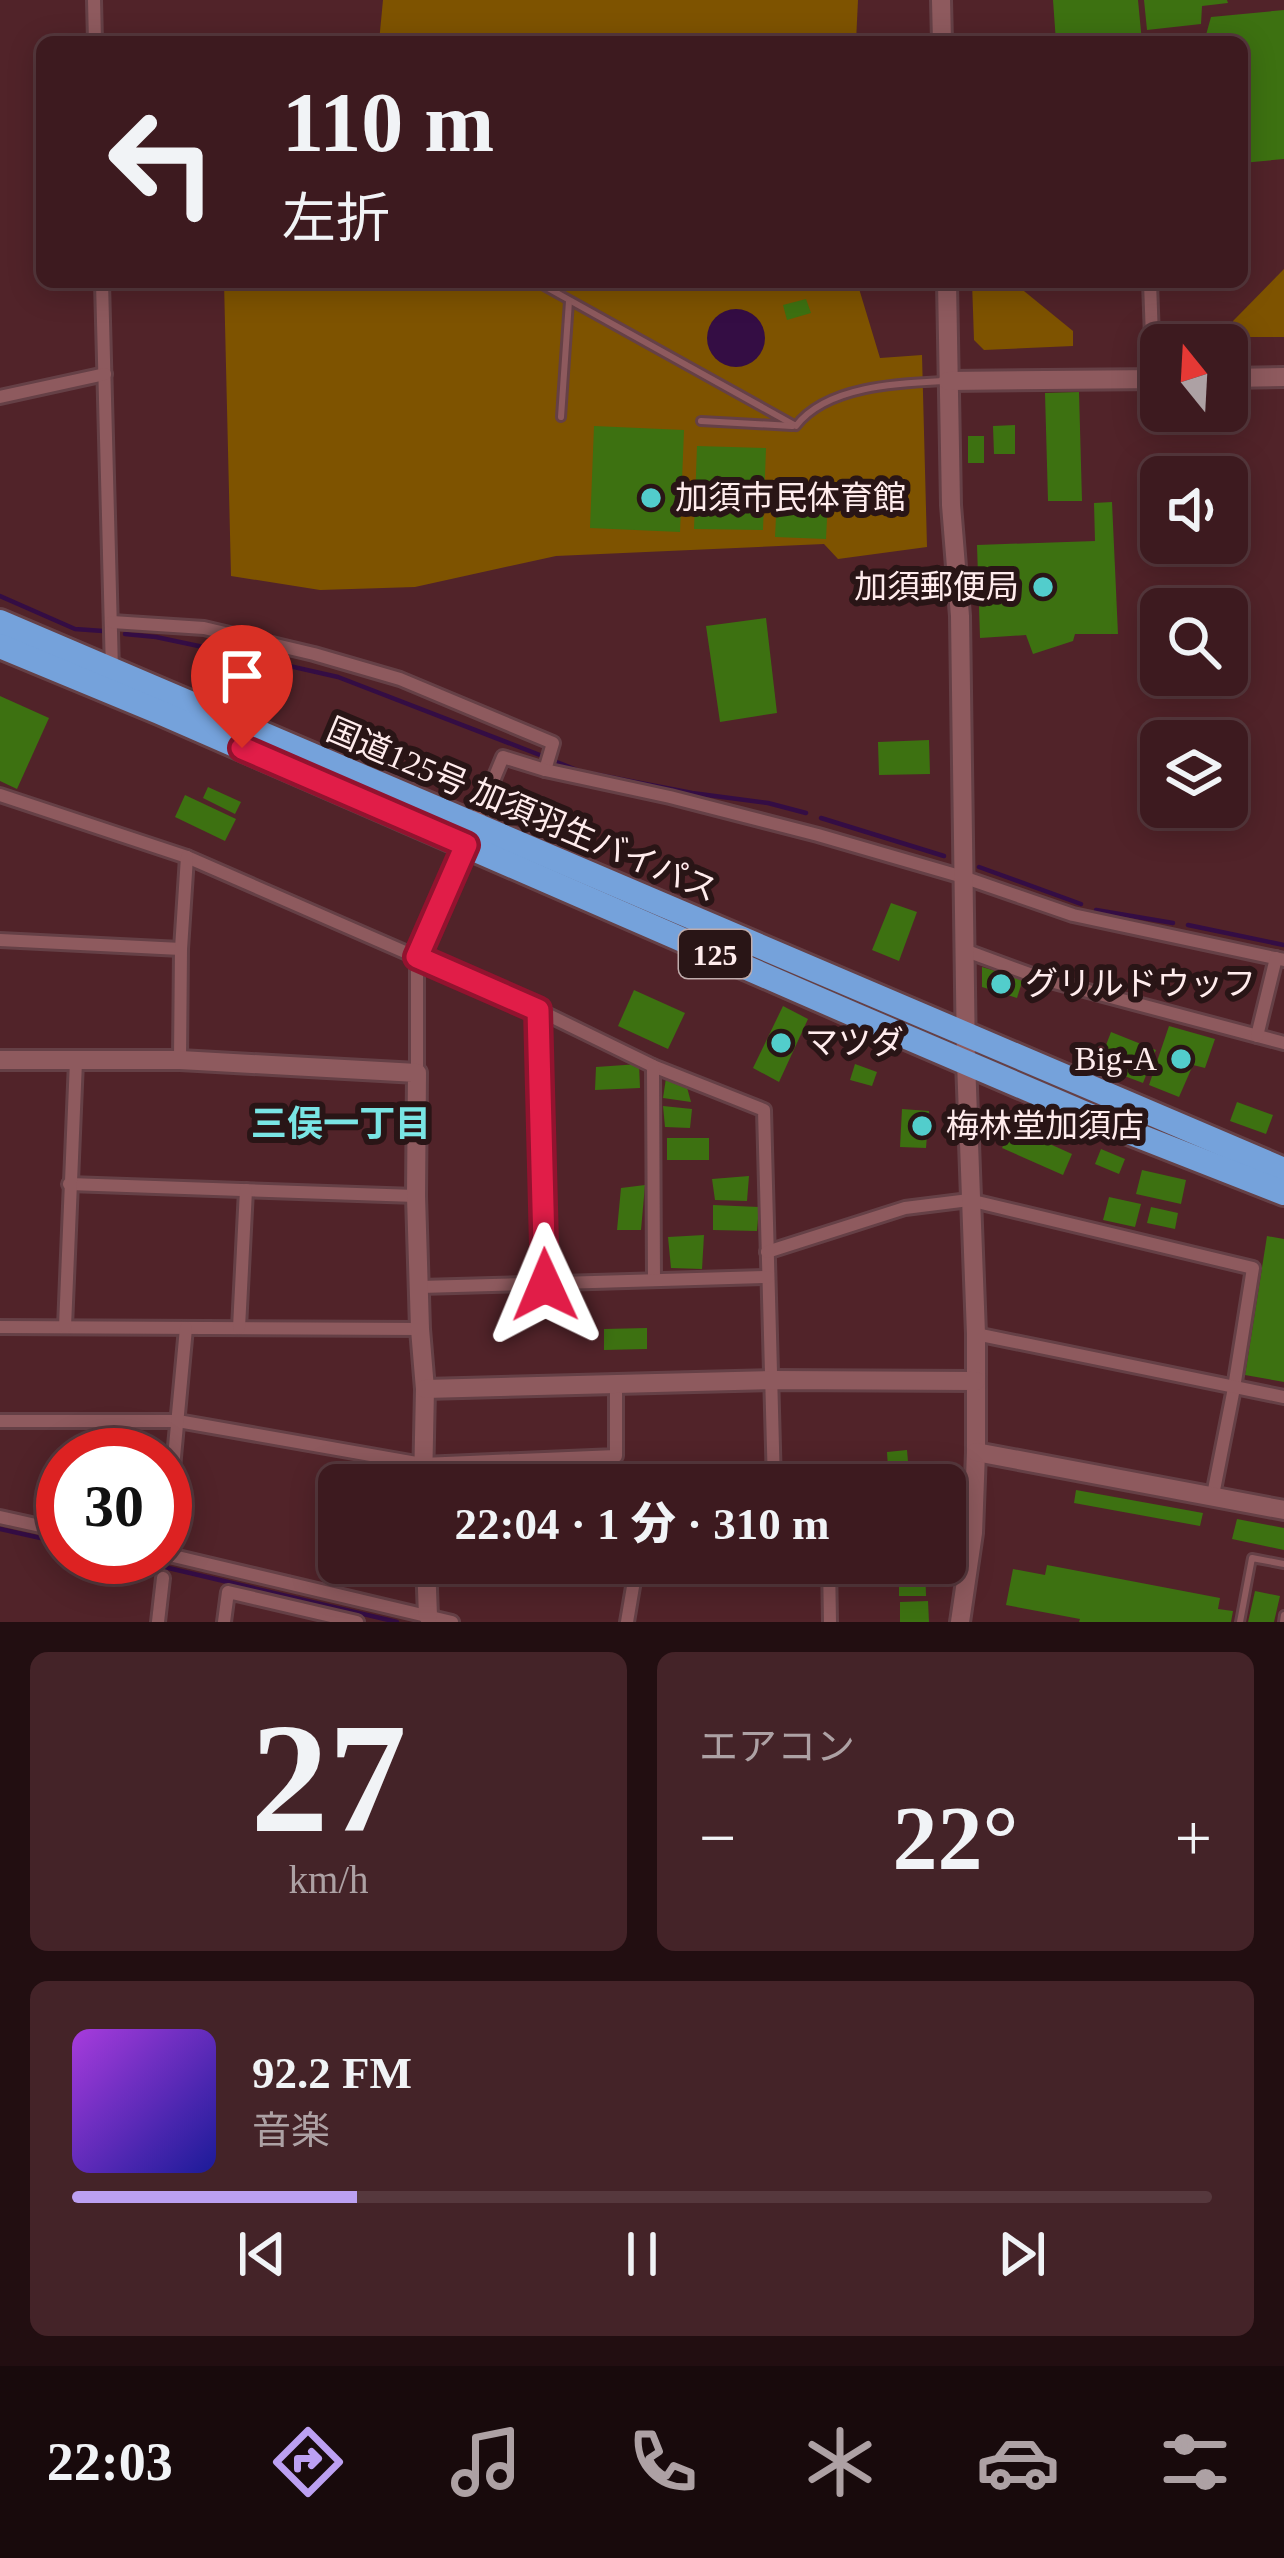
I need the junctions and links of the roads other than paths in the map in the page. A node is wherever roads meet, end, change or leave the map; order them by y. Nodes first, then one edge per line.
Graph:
1 (94, 0) edge
2 (941, 0) edge
3 (95, 36) edge
4 (942, 36) edge
5 (103, 288) edge
6 (549, 288) edge
7 (946, 288) edge
8 (1150, 288) edge
9 (570, 299) junction
10 (1152, 324) edge
11 (105, 374) junction
12 (1284, 377) edge
13 (1248, 378) edge
14 (1140, 379) edge
15 (948, 381) junction
16 (0, 397) edge
17 (561, 417) dead end
18 (701, 421) dead end
19 (796, 426) junction
20 (0, 622) edge
21 (112, 629) junction
22 (0, 646) edge
23 (112, 671) junction
24 (548, 760) junction
25 (0, 795) edge
26 (470, 836) junction
27 (187, 857) junction
28 (963, 867) junction
29 (0, 940) edge
30 (181, 949) junction
31 (964, 950) junction
32 (417, 957) junction
33 (1280, 959) edge
34 (538, 1010) junction
35 (965, 1035) junction
36 (1258, 1036) junction
37 (1284, 1043) edge
38 (0, 1060) edge
39 (180, 1060) junction
40 (76, 1061) junction
41 (966, 1061) junction
42 (653, 1066) junction
43 (417, 1073) junction
44 (1284, 1170) edge
45 (69, 1184) junction
46 (246, 1190) junction
47 (1284, 1192) edge
48 (416, 1196) junction
49 (969, 1200) junction
50 (766, 1252) junction
51 (768, 1277) junction
52 (654, 1280) junction
53 (545, 1285) junction
54 (420, 1287) junction
55 (0, 1327) edge
56 (65, 1327) junction
57 (186, 1328) junction
58 (239, 1328) junction
59 (420, 1329) junction
60 (976, 1334) junction
61 (772, 1380) junction
62 (976, 1381) junction
63 (616, 1383) junction
64 (1234, 1388) junction
65 (425, 1389) junction
66 (1284, 1397) edge
67 (0, 1421) edge
68 (178, 1421) junction
69 (177, 1428) edge
70 (976, 1452) junction
71 (422, 1463) junction
72 (774, 1464) edge
73 (1213, 1495) junction
74 (1284, 1510) edge
75 (0, 1516) edge
76 (36, 1525) edge
77 (973, 1533) junction
78 (966, 1534) edge
79 (192, 1561) edge
80 (1284, 1564) edge
81 (163, 1584) edge
82 (427, 1584) edge
83 (633, 1584) edge
84 (829, 1584) edge
85 (428, 1619) edge
86 (158, 1622) edge
87 (224, 1622) edge
88 (357, 1622) edge
89 (452, 1622) edge
90 (627, 1622) edge
91 (830, 1622) edge
92 (960, 1622) edge
93 (1240, 1622) edge

1 - 3 street
2 - 4 street
5 - 11 street
6 - 9 lane
7 - 15 street
8 - 10 street
9 - 17 lane
9 - 19 lane
11 - 16 street
11 - 21 street
12 - 13 street
14 - 15 street
15 - 19 lane
15 - 28 street
18 - 19 lane
20 - 23 highway, 国道125号 加須羽生バイパス / 125
21 - 23 street
21 - 24 street
22 - 26 highway, 国道125号 加須羽生バイパス / 125
23 - 26 highway, 国道125号 加須羽生バイパス / 125
24 - 26 street
24 - 28 street
25 - 27 street
26 - 32 street
26 - 35 highway, 国道125号 加須羽生バイパス / 125
26 - 41 highway, 国道125号 加須羽生バイパス / 125
27 - 30 street
27 - 32 street
28 - 31 street
28 - 33 street
29 - 30 street
30 - 39 street
31 - 35 street
31 - 36 street
32 - 34 street
32 - 43 street
33 - 36 street
34 - 42 street
34 - 53 street
35 - 41 street
35 - 44 highway, 国道125号 加須羽生バイパス / 125
36 - 37 street
38 - 40 street
39 - 40 street
39 - 43 street
40 - 45 street
41 - 47 highway, 国道125号 加須羽生バイパス / 125
41 - 49 street
42 - 50 street
42 - 52 street
43 - 48 street
45 - 46 street
45 - 56 street
46 - 48 street
46 - 58 street
48 - 54 street
49 - 50 street
49 - 60 street
49 - 64 street
50 - 51 street
51 - 52 street
51 - 61 street
52 - 53 street
53 - 54 street
54 - 59 street
55 - 56 street
56 - 57 street
57 - 58 street
57 - 68 street
58 - 59 street
59 - 65 street
60 - 62 street
60 - 64 street
61 - 62 street
61 - 63 street
61 - 72 street
62 - 70 street
63 - 65 street
63 - 71 street
64 - 66 street
64 - 73 street
65 - 71 street
67 - 68 street
68 - 69 street
68 - 71 street
70 - 73 street
70 - 77 street
73 - 74 street
75 - 76 street
77 - 78 street
77 - 92 street
79 - 85 street
80 - 93 lane
81 - 86 street
82 - 85 street
83 - 90 street
84 - 91 street
85 - 89 street
87 - 88 street

